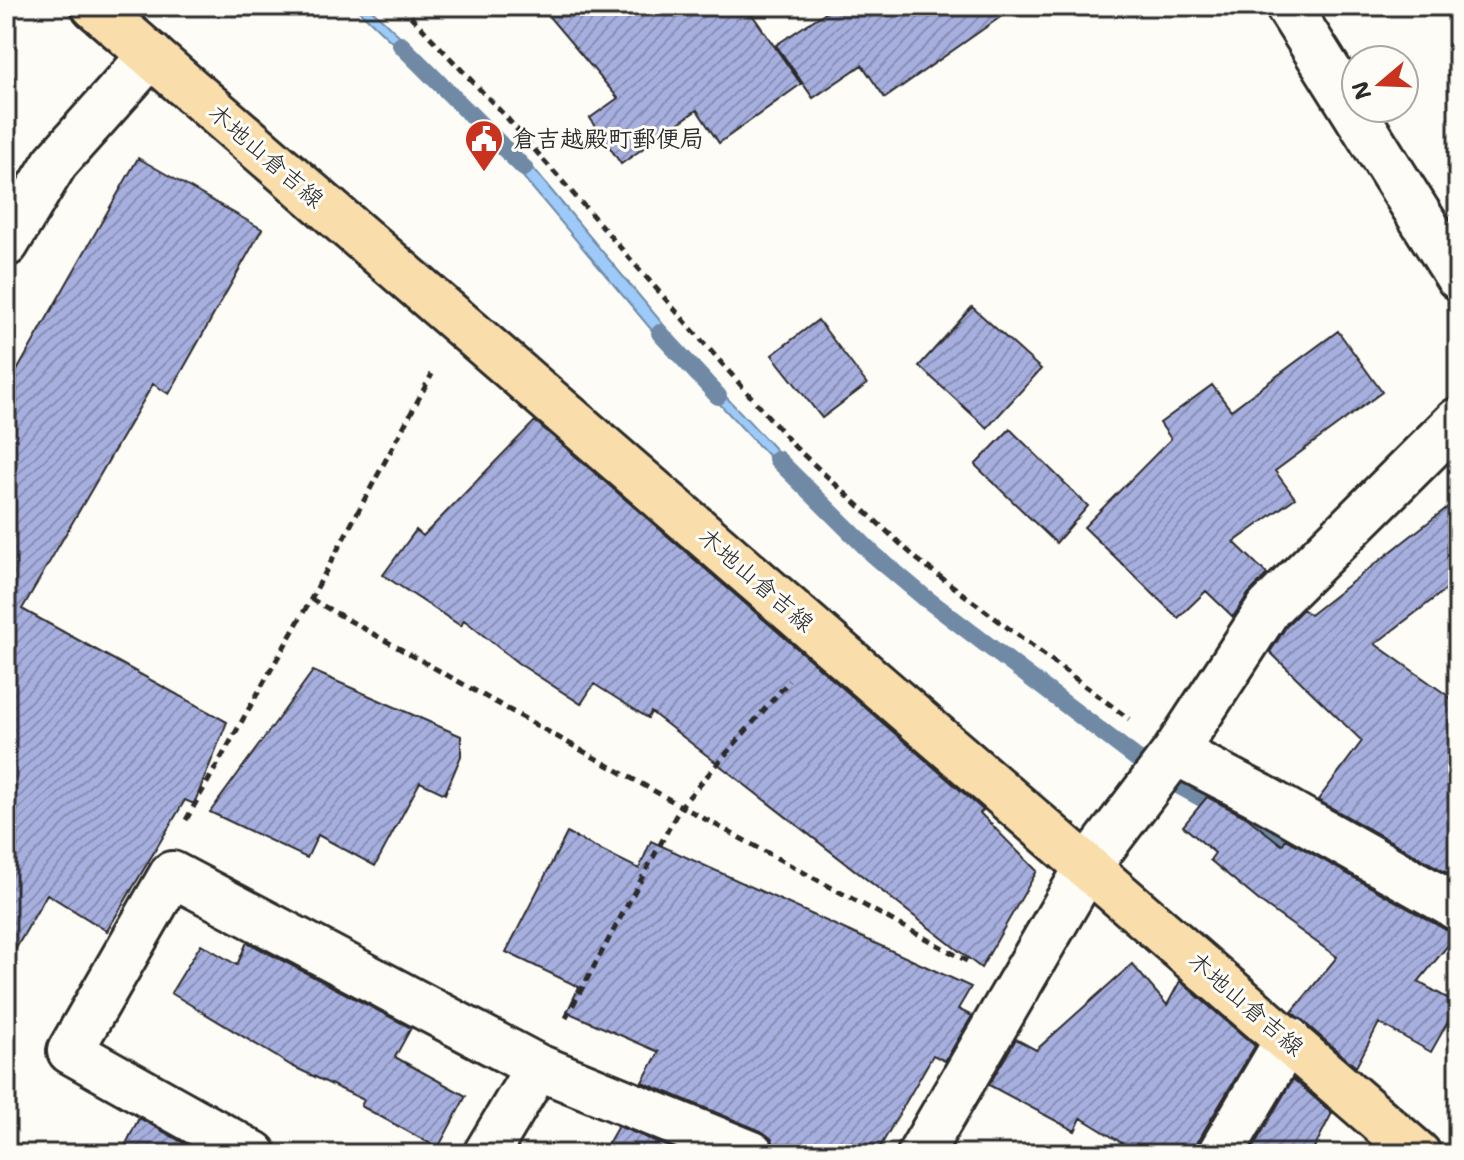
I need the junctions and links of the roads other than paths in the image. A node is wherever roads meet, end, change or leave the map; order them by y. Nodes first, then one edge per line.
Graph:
1 (94, 6) edge
2 (1288, 6) edge
3 (151, 55) junction
4 (6, 244) edge
5 (1458, 277) edge
6 (1458, 420) edge
7 (1175, 752) junction
8 (1087, 868) junction
9 (1458, 908) edge
10 (1288, 1039) junction
11 (538, 1067) junction
12 (254, 1154) edge
13 (486, 1154) edge
14 (752, 1154) edge
15 (920, 1154) edge
16 (1220, 1154) edge
17 (1418, 1154) edge

1 - 3 main road, 木地山倉吉線
2 - 5 street
3 - 4 street
3 - 8 main road, 木地山倉吉線
6 - 7 street
7 - 8 street
7 - 9 street
8 - 10 main road, 木地山倉吉線
8 - 15 street
10 - 16 street
10 - 17 main road, 木地山倉吉線
11 - 12 street
11 - 13 street
11 - 14 street

